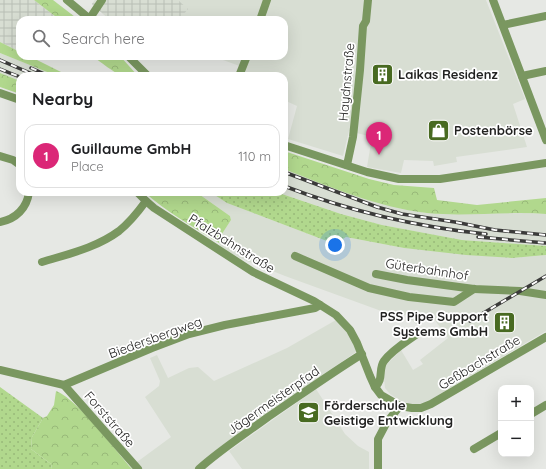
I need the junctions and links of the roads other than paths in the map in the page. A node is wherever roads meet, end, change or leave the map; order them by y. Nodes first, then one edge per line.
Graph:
1 (67, 0) edge
2 (102, 0) edge
3 (267, 0) edge
4 (368, 0) edge
5 (493, 0) edge
6 (86, 16) edge
7 (92, 16) edge
8 (261, 16) edge
9 (546, 16) edge
10 (502, 25) junction
11 (132, 60) edge
12 (245, 60) edge
13 (546, 71) edge
14 (144, 72) edge
15 (241, 72) edge
16 (522, 76) junction
17 (0, 93) edge
18 (16, 99) edge
19 (546, 140) edge
20 (288, 146) edge
21 (0, 156) edge
22 (16, 162) edge
23 (546, 162) edge
24 (346, 166) junction
25 (29, 196) edge
26 (141, 196) edge
27 (146, 201) junction
28 (0, 222) edge
29 (295, 256) dead end
30 (42, 262) dead end
31 (376, 274) dead end
32 (474, 289) junction
33 (546, 295) edge
34 (320, 305) junction
35 (417, 334) dead end
36 (546, 336) edge
37 (362, 354) junction
38 (0, 370) edge
39 (64, 385) junction
40 (375, 387) junction
41 (546, 405) edge
42 (400, 406) junction
43 (534, 412) edge
44 (498, 435) edge
45 (474, 449) dead end
46 (138, 469) edge
47 (200, 469) edge
48 (378, 469) edge

1 - 6 street
2 - 7 street
3 - 8 street
4 - 24 street, Haydnstraße
5 - 10 street
9 - 10 street
10 - 16 street
11 - 14 street
12 - 15 street
13 - 16 street
16 - 19 street
17 - 18 street
20 - 24 street
21 - 22 street
23 - 24 street
25 - 28 street
26 - 27 street, Pfalzbahnstraße
27 - 30 street
27 - 34 street, Pfalzbahnstraße
29 - 32 street, Güterbahnhof
31 - 32 street, Güterbahnhof
32 - 33 street, Güterbahnhof
34 - 37 street, Geßbachstraße
34 - 39 street, Biedersbergweg
35 - 40 street
36 - 42 street, Geßbachstraße
37 - 40 street, Geßbachstraße
37 - 47 street, Jägermeisterpfad
38 - 39 street
39 - 46 street, Forststraße
40 - 42 street, Geßbachstraße
41 - 43 street
42 - 48 street
44 - 45 street

